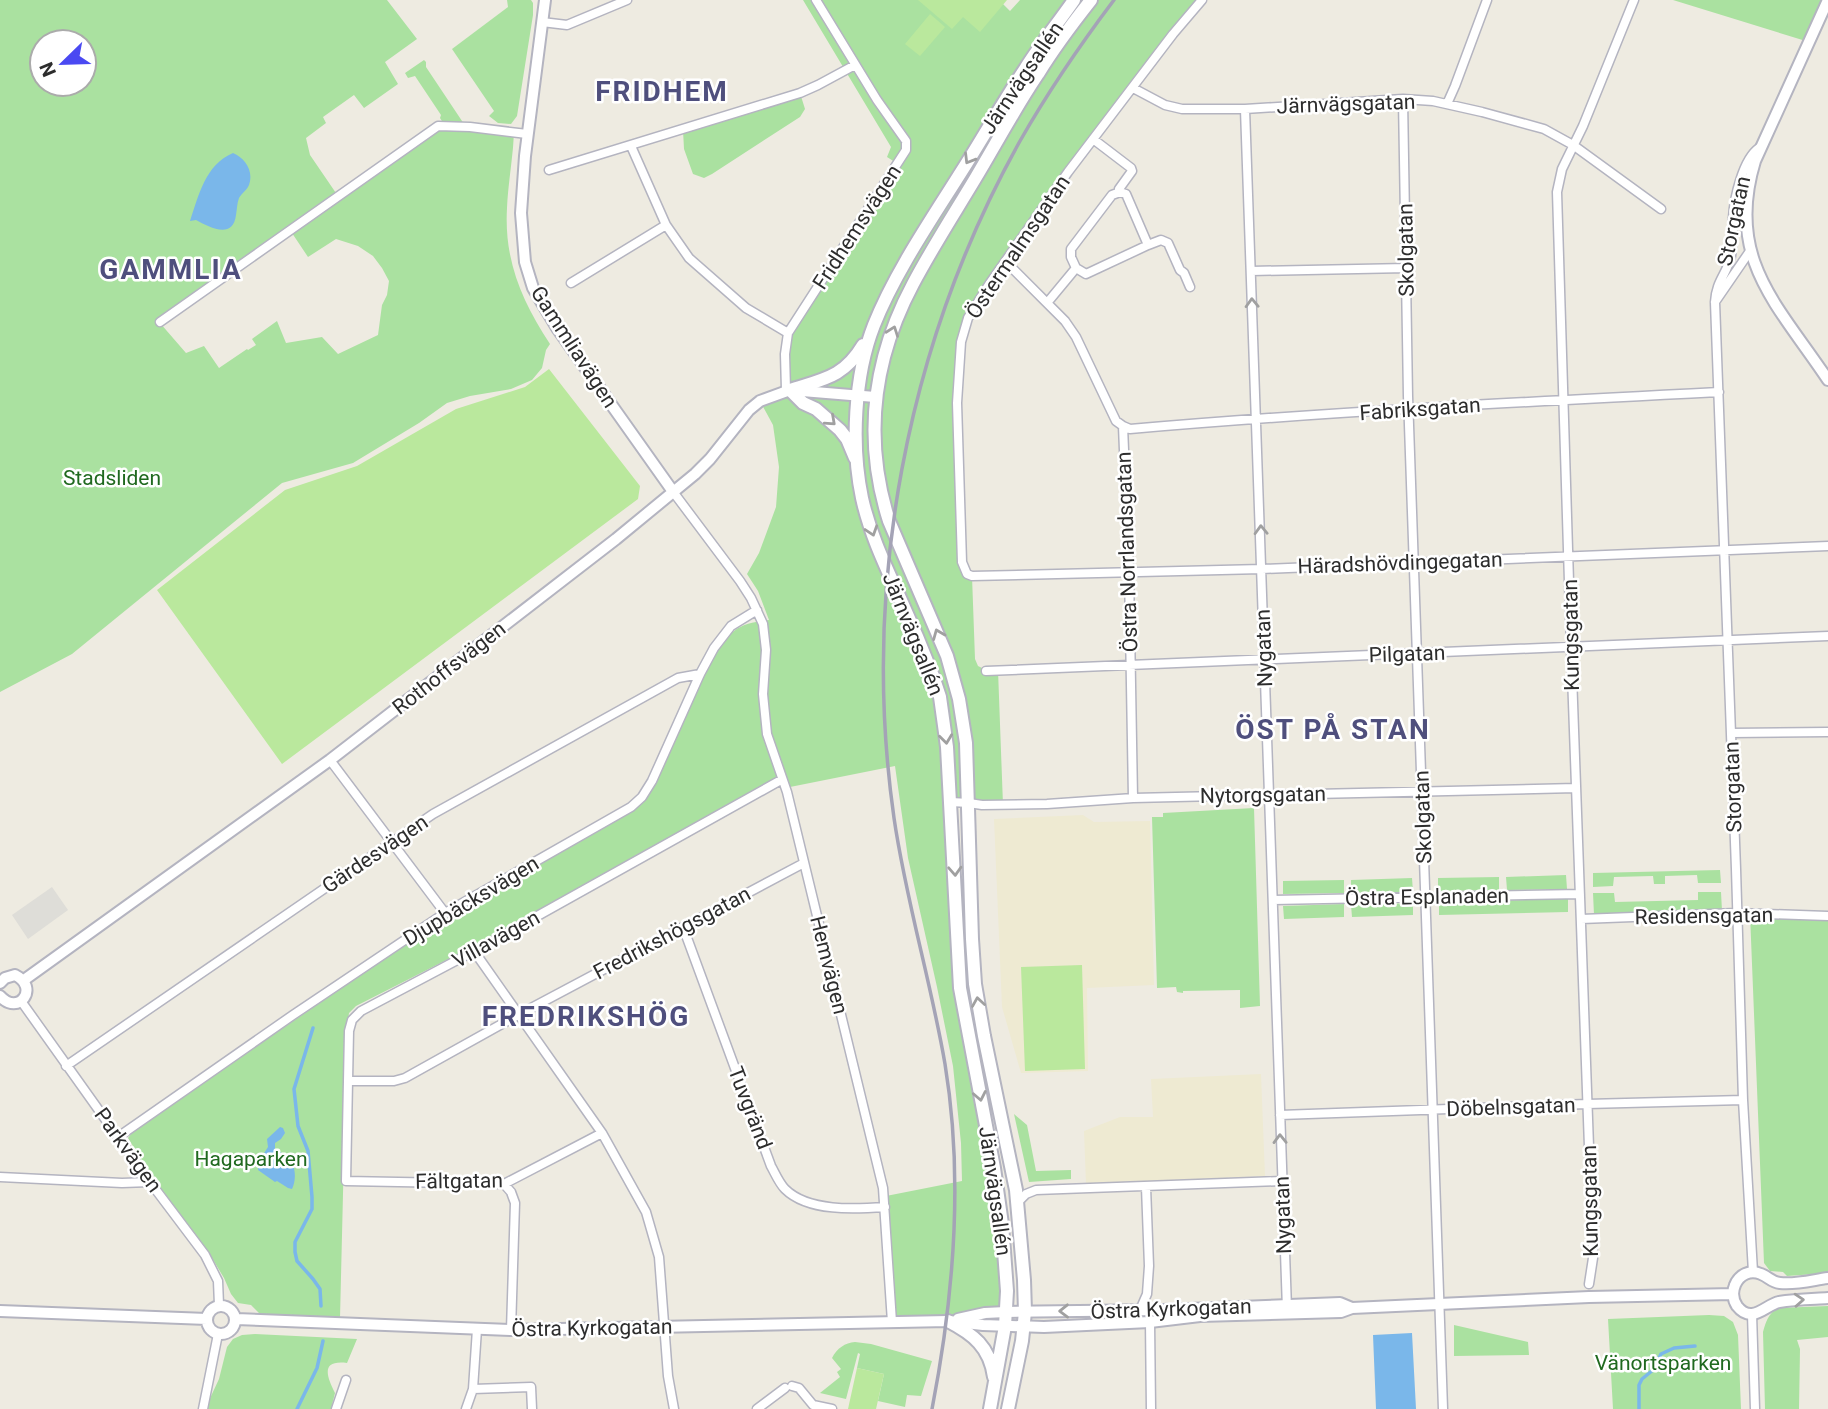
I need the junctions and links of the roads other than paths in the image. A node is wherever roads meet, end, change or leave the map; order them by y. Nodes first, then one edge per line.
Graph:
1 (545, 0) edge
2 (626, 0) edge
3 (816, 0) edge
4 (1074, 0) edge
5 (1091, 0) edge
6 (1202, 0) edge
7 (1487, 0) edge
8 (1634, 0) edge
9 (1828, 0) edge
10 (542, 22) junction
11 (855, 65) junction
12 (1133, 88) junction
13 (1403, 99) junction
14 (1447, 104) junction
15 (1245, 108) junction
16 (527, 134) junction
17 (1093, 139) junction
18 (1573, 145) junction
19 (631, 146) junction
20 (1762, 146) junction
21 (549, 170) dead end
22 (1120, 192) junction
23 (1661, 209) dead end
24 (666, 225) junction
25 (1148, 245) junction
26 (1750, 251) junction
27 (1006, 262) junction
28 (1076, 268) junction
29 (1407, 268) junction
30 (1251, 271) junction
31 (571, 283) dead end
32 (1190, 287) dead end
33 (1714, 302) junction
34 (1047, 303) junction
35 (160, 322) dead end
36 (873, 328) junction
37 (788, 333) junction
38 (1828, 380) edge
39 (788, 390) junction
40 (1719, 392) junction
41 (858, 395) junction
42 (875, 397) junction
43 (1564, 400) junction
44 (1409, 409) junction
45 (1257, 418) junction
46 (1123, 426) junction
47 (858, 464) junction
48 (674, 492) junction
49 (1828, 546) edge
50 (1724, 550) junction
51 (1569, 555) junction
52 (1414, 563) junction
53 (1262, 569) junction
54 (1129, 571) junction
55 (972, 576) joint
56 (757, 610) junction
57 (1828, 636) edge
58 (1728, 640) junction
59 (1571, 647) junction
60 (1417, 654) junction
61 (1265, 658) junction
62 (1130, 664) junction
63 (986, 671) dead end
64 (700, 674) junction
65 (1828, 732) edge
66 (1731, 733) junction
67 (330, 760) junction
68 (781, 780) junction
69 (1576, 788) junction
70 (1423, 791) junction
71 (1269, 794) junction
72 (1133, 798) junction
73 (951, 802) junction
74 (968, 803) junction
75 (392, 842) junction
76 (804, 863) junction
77 (1580, 894) junction
78 (1425, 897) junction
79 (1273, 900) junction
80 (445, 913) junction
81 (1737, 914) junction
82 (1828, 916) edge
83 (1581, 919) junction
84 (683, 927) junction
85 (474, 951) junction
86 (2, 977) edge
87 (24, 980) junction
88 (0, 997) edge
89 (21, 1002) junction
90 (518, 1015) junction
91 (66, 1066) junction
92 (349, 1082) junction
93 (1743, 1100) junction
94 (1587, 1104) junction
95 (1433, 1110) junction
96 (1280, 1115) junction
97 (602, 1133) junction
98 (118, 1137) junction
99 (0, 1177) edge
100 (346, 1181) joint
101 (1281, 1181) junction
102 (150, 1182) junction
103 (505, 1184) junction
104 (1146, 1187) junction
105 (1017, 1203) junction
106 (885, 1206) junction
107 (1753, 1272) junction
108 (1828, 1278) edge
109 (1771, 1282) junction
110 (1589, 1284) dead end
111 (1732, 1294) junction
112 (1828, 1298) edge
113 (1440, 1304) junction
114 (1771, 1304) junction
115 (219, 1305) junction
116 (1140, 1310) junction
117 (1287, 1310) junction
118 (0, 1311) edge
119 (1006, 1312) junction
120 (1025, 1312) junction
121 (1752, 1314) junction
122 (207, 1319) junction
123 (236, 1319) junction
124 (948, 1321) junction
125 (892, 1322) junction
126 (1150, 1322) junction
127 (1004, 1326) junction
128 (1024, 1326) junction
129 (664, 1328) junction
130 (477, 1329) junction
131 (511, 1330) junction
132 (219, 1334) junction
133 (345, 1380) dead end
134 (995, 1388) junction
135 (473, 1389) junction
136 (203, 1409) edge
137 (336, 1409) edge
138 (466, 1409) edge
139 (532, 1409) edge
140 (674, 1409) edge
141 (757, 1409) edge
142 (832, 1409) edge
143 (990, 1409) edge
144 (1008, 1409) edge
145 (1151, 1409) edge
146 (1443, 1409) edge
147 (1755, 1409) edge

1 - 10 street, Gammliavägen
2 - 10 street
3 - 11 street, Fridhemsvägen
4 -> 36 main road, Järnvägsallén
42 -> 5 main road, Järnvägsallén
6 - 12 street, Östermalmsgatan
7 - 14 street
8 - 18 street, Kungsgatan
9 - 20 street, Storgatan
10 - 16 street, Gammliavägen
11 - 19 street
11 - 37 street, Fridhemsvägen
12 - 15 street, Järnvägsgatan
12 - 17 street, Östermalmsgatan
13 - 14 street, Järnvägsgatan
13 - 15 street, Järnvägsgatan
13 - 29 street, Skolgatan
14 - 18 street, Järnvägsgatan
15 - 30 street, Nygatan
16 - 35 street
16 - 48 street, Gammliavägen
17 - 22 street
17 - 27 street, Östermalmsgatan
18 - 23 street, Järnvägsgatan
18 - 43 street, Kungsgatan
19 - 21 street
19 - 24 street
20 - 26 street, Storgatan
20 - 33 street, Storgatan
22 - 25 street
22 - 28 street
24 - 31 street
24 - 37 street
25 - 28 street
25 - 32 street
26 - 33 street, Storgatan
26 - 38 street
27 - 34 street, Östra Norrlandsgatan
27 - 55 street, Östermalmsgatan
28 - 34 street
29 - 30 street
29 - 44 street, Skolgatan
45 -> 30 street, Nygatan
33 - 40 street, Storgatan
34 - 46 street, Östra Norrlandsgatan
36 - 39 main road
36 - 41 main road, Järnvägsallén
37 - 39 street, Fridhemsvägen
39 - 41 street
39 -> 47 main road
39 - 48 street, Rothoffsvägen
40 - 43 street, Fabriksgatan
40 - 50 street, Storgatan
41 - 42 street
41 - 47 main road, Järnvägsallén
74 -> 42 main road, Järnvägsallén
43 - 44 street, Fabriksgatan
43 - 51 street, Kungsgatan
44 - 45 street, Fabriksgatan
44 - 52 street, Skolgatan
45 - 46 street, Fabriksgatan
53 -> 45 street, Nygatan
46 - 54 street, Östra Norrlandsgatan
47 -> 73 main road, Järnvägsallén
48 - 56 street, Gammliavägen
48 - 67 street, Rothoffsvägen
49 - 50 street, Häradshövdingegatan
50 - 51 street, Häradshövdingegatan
50 - 58 street, Storgatan
51 - 52 street, Häradshövdingegatan
51 - 59 street, Kungsgatan
52 - 53 street, Häradshövdingegatan
52 - 60 street, Skolgatan
53 - 54 street, Häradshövdingegatan
53 - 61 street, Nygatan
54 - 55 street, Häradshövdingegatan
54 - 62 street, Östra Norrlandsgatan
56 - 64 street, Djupbäcksvägen
56 - 68 street, Hemvägen
57 - 58 street, Pilgatan
58 - 59 street, Pilgatan
58 - 66 street, Storgatan
59 - 60 street, Pilgatan
59 - 69 street, Kungsgatan
60 - 61 street, Pilgatan
60 - 70 street, Skolgatan
61 - 62 street, Pilgatan
61 - 71 street, Nygatan
62 - 63 street, Pilgatan
62 - 72 street, Östra Norrlandsgatan
64 - 75 street, Gärdesvägen
64 - 80 street, Djupbäcksvägen
65 - 66 street
66 - 81 street, Storgatan
67 - 75 street
67 - 87 street, Rothoffsvägen
68 - 76 street, Hemvägen
68 - 85 street, Villavägen
69 - 70 street, Nytorgsgatan
69 - 77 street, Kungsgatan
70 - 71 street, Nytorgsgatan
70 - 78 street, Skolgatan
71 - 72 street, Nytorgsgatan
71 - 79 street, Nygatan
72 - 74 street, Nytorgsgatan
73 - 74 street, Nytorgsgatan
73 -> 119 main road, Järnvägsallén
105 -> 74 main road, Järnvägsallén
75 - 80 street
75 - 91 street, Gärdesvägen
76 - 84 street, Fredrikshögsgatan
76 - 106 street, Hemvägen
77 - 78 street, Östra Esplanaden
77 - 83 street, Kungsgatan
78 - 79 street, Östra Esplanaden
78 - 95 street, Skolgatan
79 - 96 street, Nygatan
80 - 98 street, Djupbäcksvägen
81 - 82 street, Residensgatan
81 - 83 street, Residensgatan
81 - 93 street, Storgatan
83 - 94 street, Kungsgatan
84 - 90 street, Fredrikshögsgatan
84 - 106 street, Tuvgränd
85 - 90 street
85 - 92 street, Villavägen
86 - 87 street
87 - 89 street
88 - 89 street
89 - 91 street, Parkvägen
90 - 92 street, Fredrikshögsgatan
90 - 97 street
91 - 98 street, Parkvägen
92 - 100 street, Villavägen
93 - 94 street, Döbelnsgatan
93 - 107 street, Storgatan
94 - 95 street, Döbelnsgatan
94 - 110 street, Kungsgatan
95 - 96 street, Döbelnsgatan
95 - 113 street, Skolgatan
101 -> 96 street, Nygatan
97 - 103 street, Fältgatan
97 - 129 street
98 - 102 street, Parkvägen
99 - 102 street
100 - 103 street, Fältgatan
101 - 104 street
101 - 117 street, Nygatan
102 - 115 street, Parkvägen
103 - 131 street
104 - 105 street
104 - 116 street
105 - 120 main road, Järnvägsallén
106 - 125 street, Hemvägen
107 - 109 street
107 - 111 street
108 - 109 street
109 - 114 street
111 - 113 street, Östra Kyrkogatan
111 - 121 street
114 -> 112 street
113 - 117 street, Östra Kyrkogatan
113 - 146 street, Skolgatan
114 - 121 street
115 - 122 street
115 - 123 street
116 - 117 street, Östra Kyrkogatan
116 -> 120 street, Östra Kyrkogatan
117 - 126 street, Östra Kyrkogatan
118 - 122 street
119 - 120 street, Östra Kyrkogatan
119 - 124 street, Östra Kyrkogatan
119 - 127 main road, Järnvägsallén
120 - 128 main road, Järnvägsallén
121 - 147 street
122 - 132 street
123 - 130 street, Östra Kyrkogatan
123 - 132 street
124 - 125 street, Östra Kyrkogatan
124 - 127 street, Östra Kyrkogatan
124 - 134 main road
125 - 129 street, Östra Kyrkogatan
126 - 128 street, Östra Kyrkogatan
126 - 145 street
127 - 128 street, Östra Kyrkogatan
127 - 134 main road, Järnvägsallén
128 - 144 main road, Järnvägsallén
129 - 131 street, Östra Kyrkogatan
129 - 140 street
130 - 131 street, Östra Kyrkogatan
130 - 135 street
132 - 136 street
133 - 137 street
134 - 143 main road, Järnvägsallén
135 - 138 street
135 - 139 street
141 - 142 street

